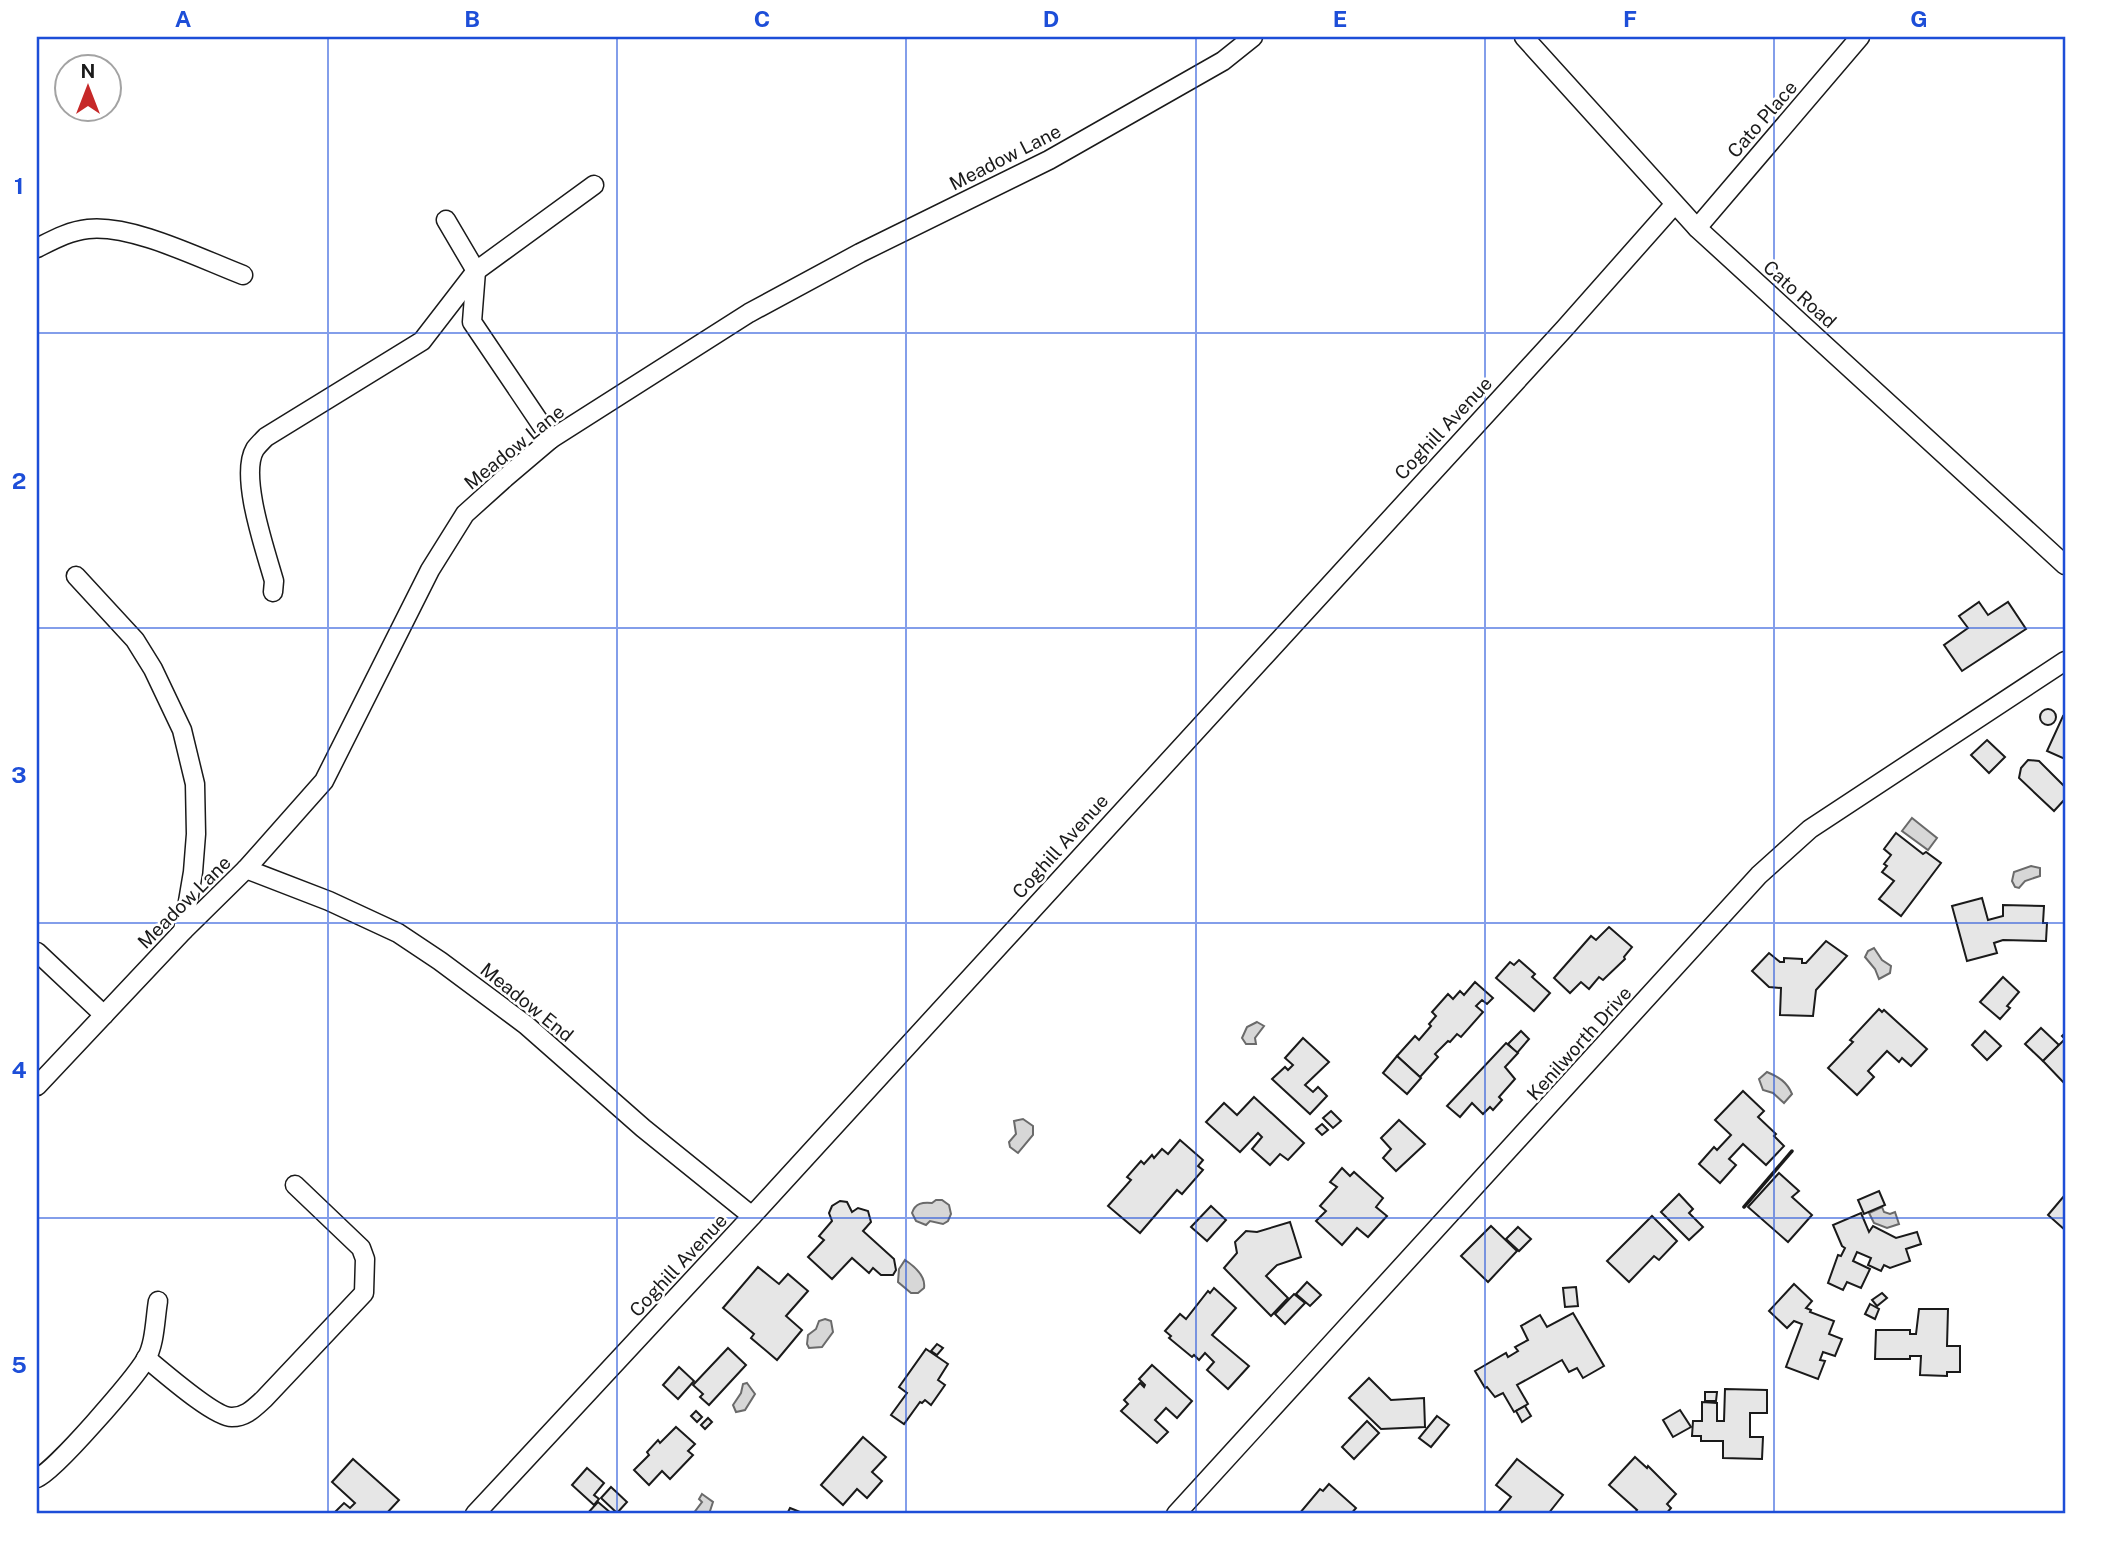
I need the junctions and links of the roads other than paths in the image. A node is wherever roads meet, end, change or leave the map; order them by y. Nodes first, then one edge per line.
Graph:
1 (1253, 37) edge
2 (1524, 37) edge
3 (1860, 37) edge
4 (594, 185) dead end
5 (1674, 205) junction
6 (446, 220) dead end
7 (1696, 228) junction
8 (37, 248) edge
9 (476, 271) junction
10 (243, 275) dead end
11 (551, 439) junction
12 (2065, 565) edge
13 (76, 576) dead end
14 (273, 592) dead end
15 (2065, 661) edge
16 (246, 869) junction
17 (183, 931) junction
18 (37, 952) edge
19 (104, 1015) junction
20 (37, 1086) edge
21 (295, 1185) dead end
22 (752, 1216) junction
23 (158, 1301) dead end
24 (146, 1358) junction
25 (37, 1478) edge
26 (475, 1514) edge
27 (1176, 1514) edge

1 - 11 street, Meadow Lane
2 - 5 street, Cato Road
3 - 7 street, Cato Place
4 - 9 street
5 - 7 street, Cato Road
5 - 22 street, Coghill Avenue
6 - 9 street
7 - 12 street, Cato Road
8 - 10 street
9 - 11 street
9 - 14 street
11 - 16 street, Meadow Lane
13 - 17 street
15 - 27 street, Kenilworth Drive
16 - 17 street, Meadow Lane
16 - 22 street, Meadow End
17 - 19 street, Meadow Lane
18 - 19 street
19 - 20 street, Meadow Lane
21 - 24 street
22 - 26 street, Coghill Avenue
23 - 24 street
24 - 25 street

